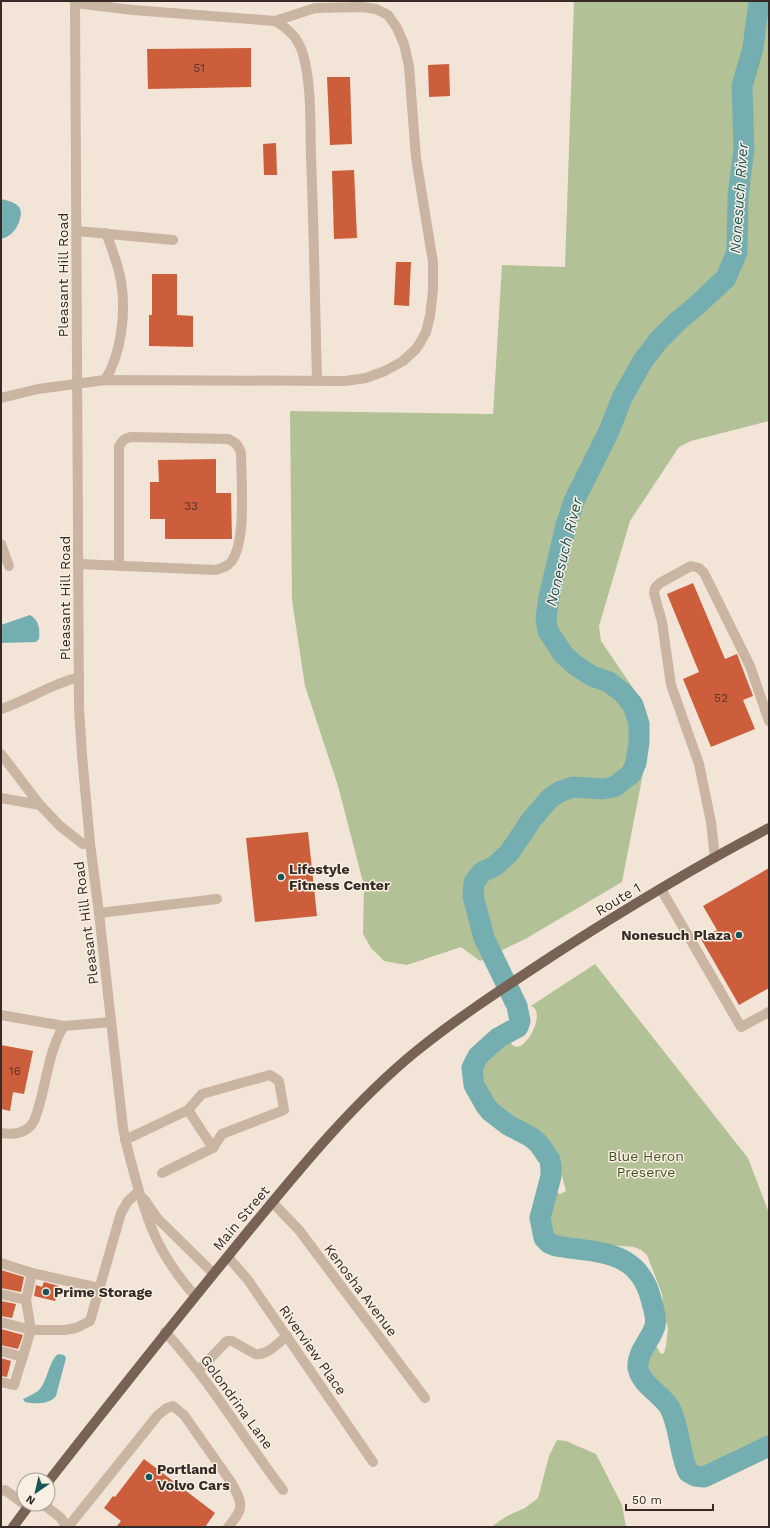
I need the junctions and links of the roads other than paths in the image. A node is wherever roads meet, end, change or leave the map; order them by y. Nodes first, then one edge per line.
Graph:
1 (75, 2) edge
2 (275, 21) junction
3 (77, 231) junction
4 (106, 233) junction
5 (173, 240) dead end
6 (104, 380) junction
7 (317, 380) junction
8 (78, 382) junction
9 (1, 398) edge
10 (1, 544) edge
11 (79, 564) junction
12 (9, 566) dead end
13 (119, 566) junction
14 (79, 676) junction
15 (1, 709) edge
16 (769, 722) edge
17 (1, 754) edge
18 (1, 798) edge
19 (40, 805) junction
20 (769, 828) edge
21 (90, 844) junction
22 (715, 858) junction
23 (661, 889) junction
24 (217, 899) dead end
25 (99, 913) junction
26 (486, 1001) joint
27 (769, 1012) edge
28 (1, 1014) edge
29 (111, 1022) junction
30 (64, 1026) junction
31 (188, 1110) junction
32 (1, 1133) edge
33 (125, 1140) junction
34 (213, 1148) junction
35 (162, 1173) dead end
36 (139, 1191) junction
37 (272, 1202) junction
38 (228, 1257) junction
39 (1, 1263) edge
40 (32, 1273) junction
41 (213, 1273) junction
42 (99, 1288) junction
43 (1, 1294) edge
44 (195, 1296) junction
45 (26, 1300) junction
46 (1, 1322) edge
47 (31, 1330) junction
48 (165, 1332) junction
49 (287, 1336) junction
50 (1, 1351) edge
51 (23, 1357) junction
52 (198, 1371) junction
53 (1, 1382) edge
54 (425, 1398) dead end
55 (373, 1462) dead end
56 (56, 1472) edge
57 (1, 1490) edge
58 (283, 1490) dead end
59 (16, 1497) edge
60 (24, 1512) edge
61 (53, 1512) edge
62 (12, 1527) edge
63 (67, 1527) edge
64 (228, 1527) edge

1 - 2 street
1 - 3 street, Pleasant Hill Road
2 - 7 street
2 - 7 street
3 - 4 street
3 - 8 street, Pleasant Hill Road
4 - 5 street
4 - 6 street
6 - 7 street
6 - 8 street
8 - 9 street
8 - 11 street, Pleasant Hill Road
10 - 12 street
11 - 13 street
11 - 14 street, Pleasant Hill Road
13 - 13 street
14 - 15 street
14 - 21 street, Pleasant Hill Road
16 - 22 street
17 - 19 street
18 - 19 street
19 - 21 street
20 - 22 main road, Route 1
21 - 25 street, Pleasant Hill Road
22 - 23 main road, Route 1
23 - 26 main road, Route 1
23 - 27 street
24 - 25 street
25 - 29 street, Pleasant Hill Road
26 - 37 main road, Main Street
28 - 30 street
29 - 30 street
29 - 33 street, Pleasant Hill Road
30 - 32 street
31 - 33 street
31 - 34 street
31 - 34 street
33 - 36 street, Pleasant Hill Road
34 - 35 street
36 - 41 street, Pleasant Hill Road
36 - 42 street
36 - 44 street, Pleasant Hill Road
37 - 38 main road, Main Street
37 - 54 street, Kenosha Avenue
38 - 41 main road, Main Street
38 - 49 street, Riverview Place
39 - 40 street
40 - 42 street
40 - 45 street
41 - 44 main road, Main Street
42 - 47 street
43 - 45 street
44 - 48 main road, Main Street
45 - 47 street
46 - 47 street
47 - 51 street
48 - 52 street, Golondrina Lane
48 - 56 main road, Main Street
49 - 52 street
49 - 55 street, Riverview Place
50 - 51 street
51 - 53 street
52 - 58 street, Golondrina Lane
57 - 59 street
60 - 62 main road
61 - 63 street
63 - 64 street

